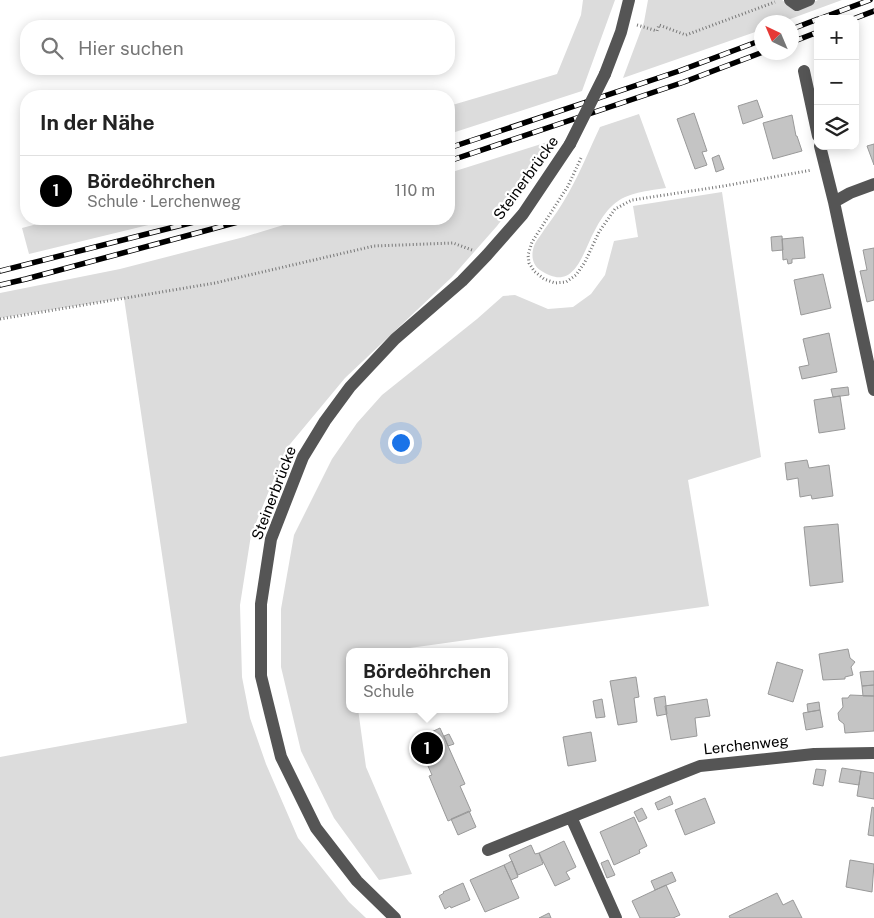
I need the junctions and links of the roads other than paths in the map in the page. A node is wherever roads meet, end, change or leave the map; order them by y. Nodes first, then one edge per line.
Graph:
1 (629, 0) edge
2 (790, 0) edge
3 (809, 0) edge
4 (804, 71) dead end
5 (814, 117) edge
6 (821, 150) edge
7 (874, 184) edge
8 (834, 202) junction
9 (874, 390) edge
10 (874, 753) edge
11 (571, 817) junction
12 (488, 850) dead end
13 (395, 918) edge
14 (616, 918) edge

1 - 13 street, Steinerbrücke, bridge
2 - 3 street
4 - 5 street
6 - 8 street
7 - 8 street
8 - 9 street
10 - 11 street, Lerchenweg
11 - 12 street, Lerchenweg
11 - 14 street

